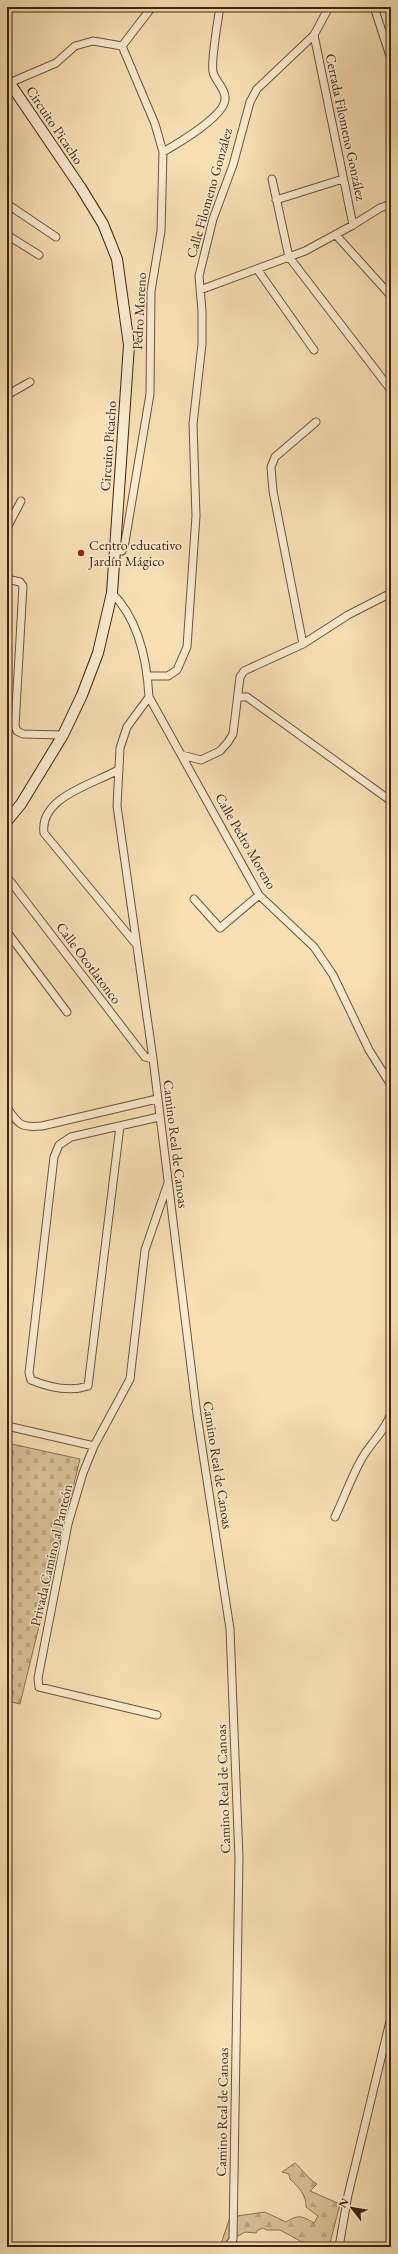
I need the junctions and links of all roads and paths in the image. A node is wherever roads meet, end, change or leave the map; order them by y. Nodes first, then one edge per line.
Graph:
1 (152, 7) edge
2 (220, 7) edge
3 (329, 7) edge
4 (374, 7) edge
5 (391, 32) edge
6 (314, 35) junction
7 (383, 35) junction
8 (122, 46) junction
9 (391, 59) edge
10 (8, 82) edge
11 (163, 152) junction
12 (343, 178) junction
13 (272, 179) dead end
14 (276, 200) junction
15 (7, 204) edge
16 (391, 204) edge
17 (353, 225) junction
18 (7, 235) edge
19 (336, 235) junction
20 (56, 237) dead end
21 (39, 254) dead end
22 (289, 257) junction
23 (257, 269) junction
24 (200, 290) junction
25 (391, 296) edge
26 (314, 350) dead end
27 (30, 382) dead end
28 (391, 390) edge
29 (7, 395) edge
30 (316, 422) dead end
31 (21, 501) dead end
32 (7, 528) edge
33 (114, 551) junction
34 (7, 579) edge
35 (112, 593) junction
36 (391, 593) edge
37 (304, 644) junction
38 (148, 676) junction
39 (149, 697) junction
40 (239, 697) junction
41 (63, 735) junction
42 (182, 755) junction
43 (118, 770) junction
44 (391, 801) edge
45 (7, 821) edge
46 (7, 877) edge
47 (259, 895) junction
48 (194, 899) dead end
49 (7, 932) edge
50 (136, 944) junction
51 (67, 1012) dead end
52 (153, 1059) junction
53 (391, 1085) edge
54 (157, 1099) junction
55 (7, 1108) edge
56 (159, 1117) junction
57 (120, 1126) junction
58 (168, 1181) junction
59 (391, 1413) edge
60 (7, 1426) edge
61 (94, 1446) junction
62 (335, 1517) dead end
63 (157, 1715) dead end
64 (391, 2017) edge
65 (228, 2247) edge
66 (339, 2247) edge

1 - 8 street
2 - 11 street
3 - 6 street, Calle Filomeno González
4 - 7 street
5 - 7 street
6 - 12 street, Cerrada Filomeno González
6 - 24 street, Calle Filomeno González
7 - 9 street
8 - 10 street
8 - 11 street, Pedro Moreno
10 - 33 main road, Circuito Picacho
11 - 33 street, Pedro Moreno
12 - 14 street
12 - 17 street, Cerrada Filomeno González
13 - 14 street
14 - 22 street
15 - 20 street
16 - 17 street
17 - 19 street
18 - 21 street
19 - 22 street
19 - 25 street
22 - 23 street
22 - 28 street
23 - 24 street
23 - 26 street
24 - 38 street, Calle Filomeno González
27 - 29 street
30 - 37 street
31 - 32 street
33 - 35 main road, Circuito Picacho
34 - 41 street
35 - 38 street, Calle Pedro Moreno
35 - 41 main road, Circuito Picacho
36 - 37 street
37 - 40 street
38 - 39 street, Calle Pedro Moreno
39 - 42 street, Calle Pedro Moreno
39 - 43 street, Camino Real de Canoas
40 - 42 street
40 - 44 street
41 - 45 main road, Circuito Picacho
42 - 47 street, Calle Pedro Moreno
43 - 50 street, Camino Real de Canoas
43 - 50 street
46 - 52 street, Calle Ocotlatonco
47 - 48 street
47 - 53 street, Calle Pedro Moreno
49 - 51 street
50 - 52 street, Camino Real de Canoas
52 - 54 street, Camino Real de Canoas
54 - 55 street
54 - 56 street, Camino Real de Canoas
56 - 57 street
56 - 58 street, Camino Real de Canoas
57 - 57 street
58 - 61 street, Privada Camino al Panteón
58 - 65 street, Camino Real de Canoas
59 - 62 street
60 - 61 street
61 - 63 street, Privada Camino al Panteón
64 - 66 street

